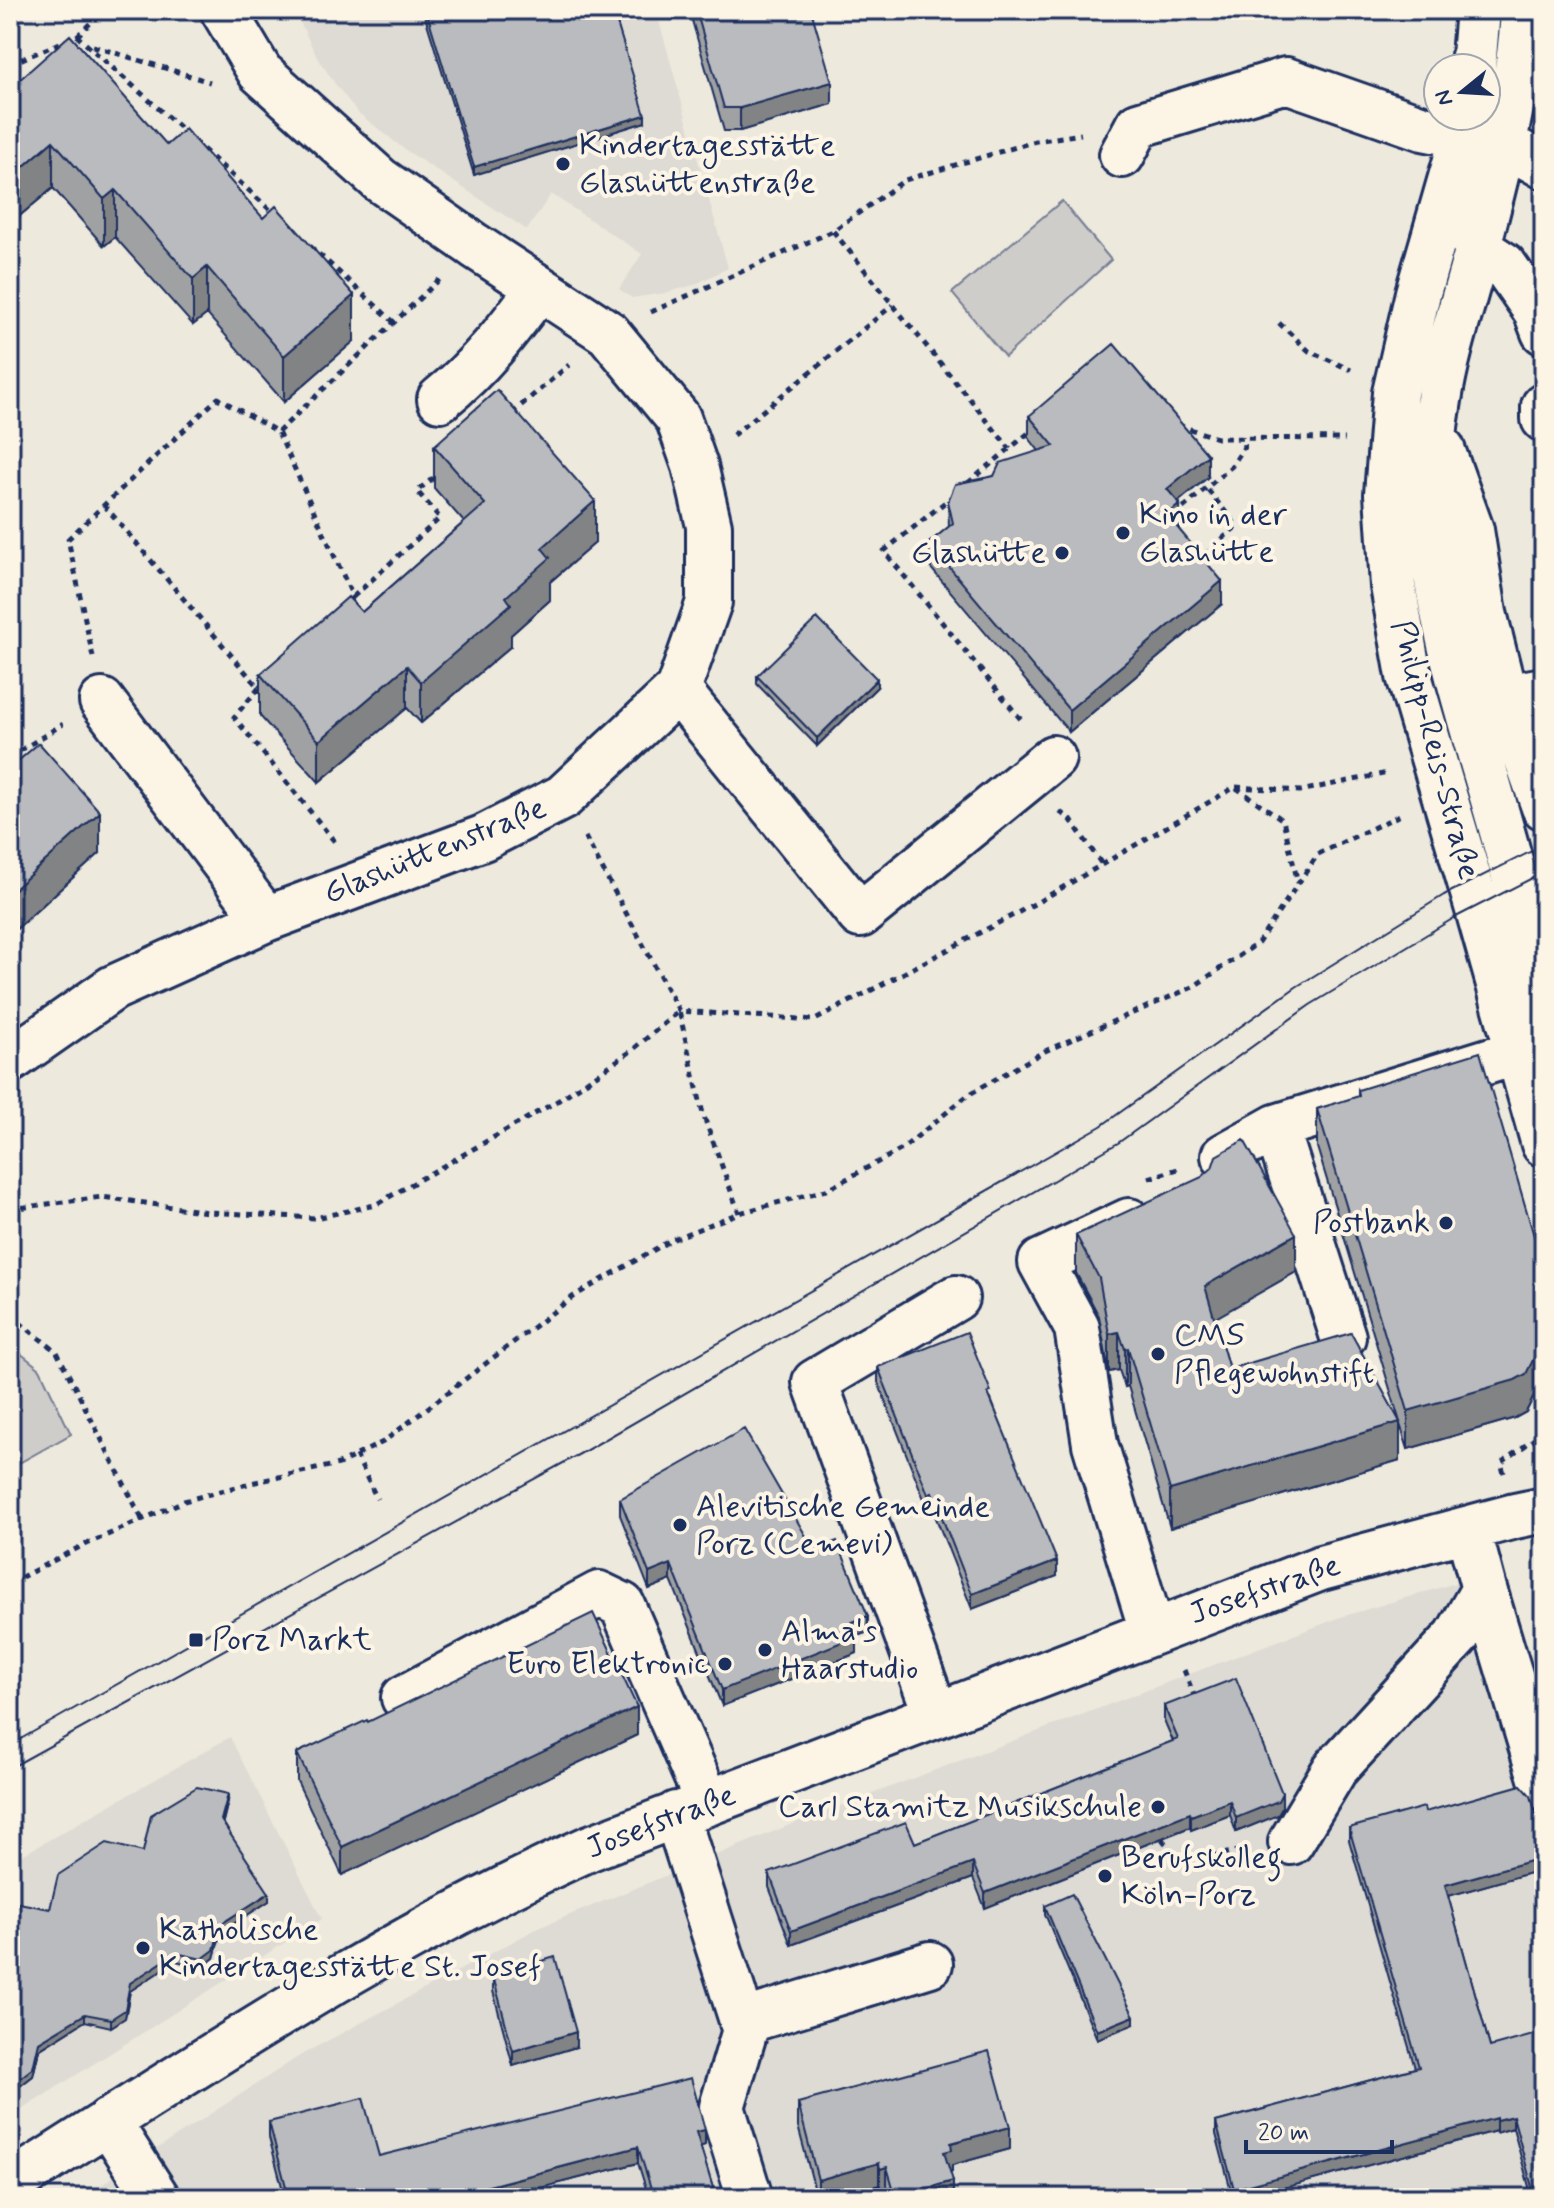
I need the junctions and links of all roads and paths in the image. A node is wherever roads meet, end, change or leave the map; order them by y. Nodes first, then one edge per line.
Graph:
1 (104, 10) edge
2 (223, 10) edge
3 (1478, 10) edge
4 (1523, 10) edge
5 (77, 36) junction
6 (88, 45) junction
7 (1474, 52) edge
8 (10, 64) edge
9 (260, 72) junction
10 (1502, 85) edge
11 (1422, 128) edge
12 (1477, 132) edge
13 (1130, 140) joint
14 (1544, 166) edge
15 (1444, 201) junction
16 (277, 216) edge
17 (833, 231) junction
18 (301, 237) edge
19 (475, 246) junction
20 (1478, 248) junction
21 (539, 288) junction
22 (893, 305) junction
23 (395, 323) junction
24 (1544, 332) edge
25 (608, 333) junction
26 (440, 399) dead end
27 (1544, 406) edge
28 (1544, 419) edge
29 (501, 422) edge
30 (1169, 422) edge
31 (1033, 429) edge
32 (278, 432) junction
33 (1436, 432) junction
34 (1242, 437) junction
35 (1358, 439) dead end
36 (1010, 449) junction
37 (695, 466) junction
38 (441, 472) edge
39 (1206, 488) junction
40 (104, 505) junction
41 (1183, 508) edge
42 (1204, 555) edge
43 (1393, 586) junction
44 (353, 597) junction
45 (342, 607) edge
46 (1459, 677) junction
47 (270, 678) edge
48 (259, 688) junction
49 (678, 690) junction
50 (1524, 693) edge
51 (102, 701) junction
52 (10, 757) edge
53 (1037, 771) junction
54 (1391, 773) dead end
55 (1235, 787) dead end
56 (1444, 799) junction
57 (1544, 807) edge
58 (1101, 864) dead end
59 (366, 881) junction
60 (266, 919) junction
61 (1531, 1046) edge
62 (10, 1060) edge
63 (1276, 1127) junction
64 (1544, 1144) edge
65 (1224, 1156) edge
66 (1164, 1205) edge
67 (10, 1209) edge
68 (739, 1213) junction
69 (956, 1298) dead end
70 (10, 1315) edge
71 (1343, 1337) edge
72 (356, 1455) junction
73 (377, 1499) dead end
74 (1544, 1510) edge
75 (142, 1519) junction
76 (1468, 1529) junction
77 (10, 1583) edge
78 (1484, 1589) junction
79 (1166, 1646) junction
80 (404, 1698) dead end
81 (1199, 1707) edge
82 (936, 1715) junction
83 (1544, 1788) edge
84 (692, 1809) junction
85 (1162, 1839) edge
86 (1291, 1842) joint
87 (930, 1964) dead end
88 (742, 2022) junction
89 (108, 2121) junction
90 (10, 2184) edge
91 (157, 2198) edge
92 (750, 2198) edge

1 - 5 path
2 - 9 street, Glashüttenstraße
3 - 7 street
4 - 10 street, Philipp-Reis-Straße
5 - 6 path
5 - 8 path
6 - 9 path
6 - 16 path
9 - 19 street, Glashüttenstraße
11 - 13 street
12 - 14 street
12 - 15 street, Philipp-Reis-Straße
12 - 20 street, Philipp-Reis-Straße
13 - 17 path
15 - 20 street
15 - 43 street, Philipp-Reis-Straße
17 - 22 path
17 - 25 path
18 - 23 path
19 - 21 street, Glashüttenstraße
19 - 23 path
20 - 24 street
20 - 33 street, Philipp-Reis-Straße
21 - 25 street, Glashüttenstraße
21 - 26 street
22 - 36 path
22 - 37 path
23 - 32 path
25 - 29 path
25 - 37 street, Glashüttenstraße
27 - 28 street
30 - 34 path
31 - 36 path
32 - 40 path
32 - 44 path
33 - 46 street, Philipp-Reis-Straße
33 - 50 street
34 - 35 path
34 - 39 path
36 - 53 path
37 - 49 street, Glashüttenstraße
38 - 44 path
39 - 41 path
39 - 42 path
40 - 48 path
40 - 51 path
43 - 46 street
43 - 56 street, Philipp-Reis-Straße
44 - 45 path
46 - 50 street
46 - 61 street, Philipp-Reis-Straße
47 - 48 path
48 - 59 path
49 - 53 street
49 - 59 street, Glashüttenstraße
50 - 57 street
51 - 52 path
51 - 60 street
53 - 58 path
54 - 55 path
56 - 61 street, Philipp-Reis-Straße
56 - 68 path
59 - 60 street, Glashüttenstraße
60 - 62 street, Glashüttenstraße
61 - 63 street
61 - 64 street, Philipp-Reis-Straße
63 - 65 street
63 - 71 street
66 - 79 street
67 - 68 path
68 - 72 path
69 - 82 street
70 - 75 path
72 - 73 path
72 - 75 path
74 - 76 street, Josefstraße
75 - 77 path
76 - 78 street
76 - 79 street, Josefstraße
78 - 83 street
78 - 86 street
79 - 81 path
79 - 82 street, Josefstraße
80 - 84 street
82 - 84 street, Josefstraße
84 - 88 street
84 - 89 street, Josefstraße
85 - 86 path
87 - 88 street
88 - 92 street
89 - 90 street, Josefstraße
89 - 91 street

